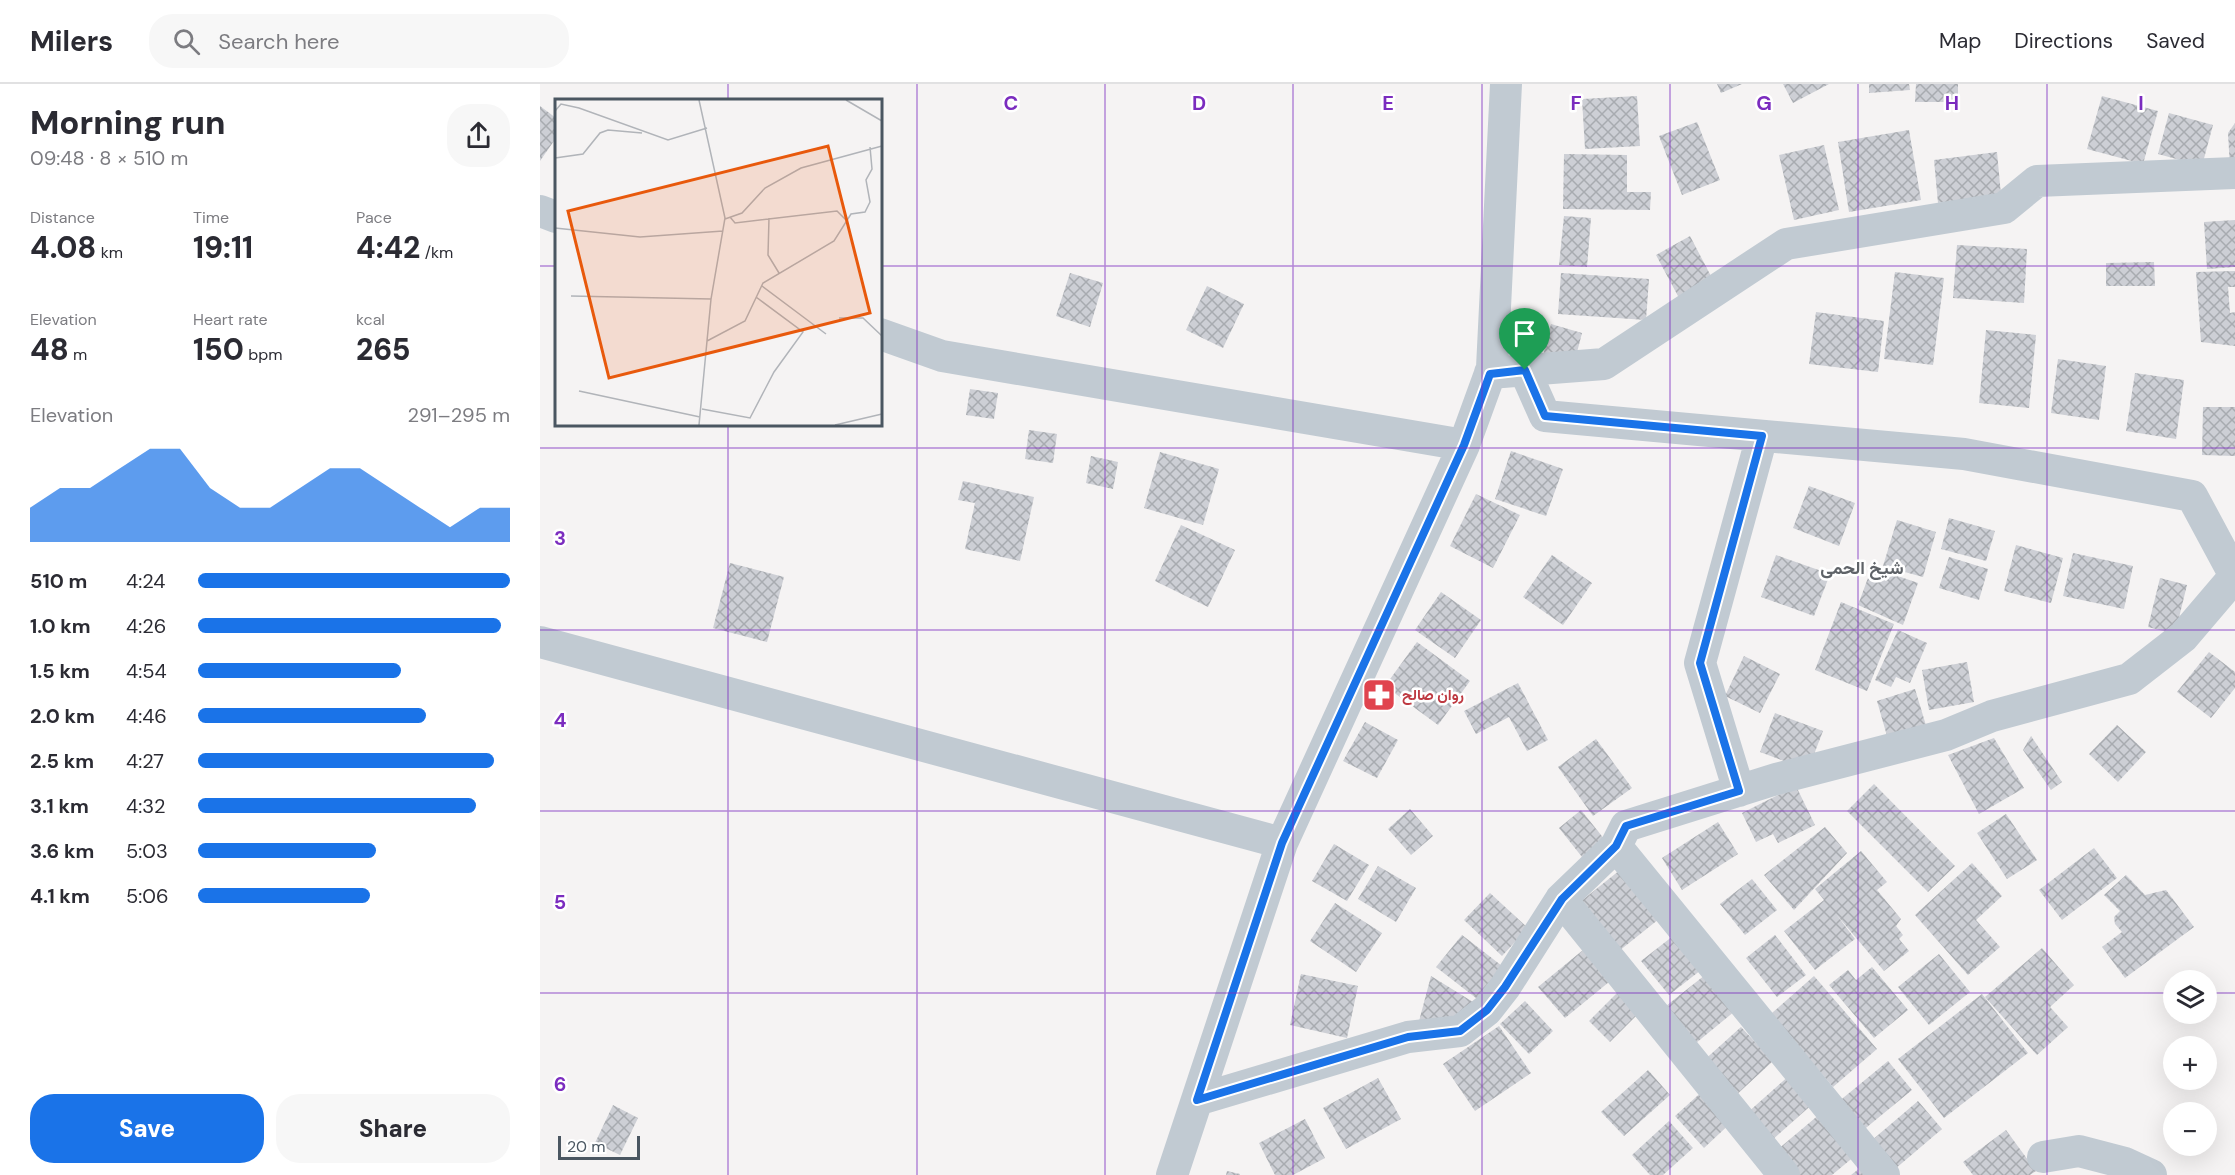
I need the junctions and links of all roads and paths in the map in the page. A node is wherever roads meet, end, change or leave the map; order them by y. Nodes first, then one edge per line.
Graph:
1 (1506, 84) edge
2 (2235, 173) edge
3 (540, 211) edge
4 (555, 217) edge
5 (882, 335) edge
6 (1525, 370) junction
7 (1490, 374) junction
8 (1762, 436) junction
9 (1464, 445) junction
10 (2235, 576) edge
11 (540, 642) edge
12 (1739, 791) junction
13 (1282, 843) junction
14 (1616, 846) junction
15 (1562, 899) junction
16 (1197, 1100) junction
17 (2043, 1157) dead end
18 (1172, 1175) edge
19 (1784, 1175) edge
20 (1884, 1175) edge
21 (2151, 1175) edge

1 - 7 street
2 - 6 street
3 - 4 street
5 - 9 street
6 - 7 street
6 - 8 street
7 - 9 street
8 - 10 street
8 - 12 street
9 - 13 street
10 - 12 street
11 - 13 street
12 - 14 street
13 - 16 street
14 - 15 street
14 - 20 street
15 - 16 street
15 - 19 street
16 - 18 street
17 - 21 street

